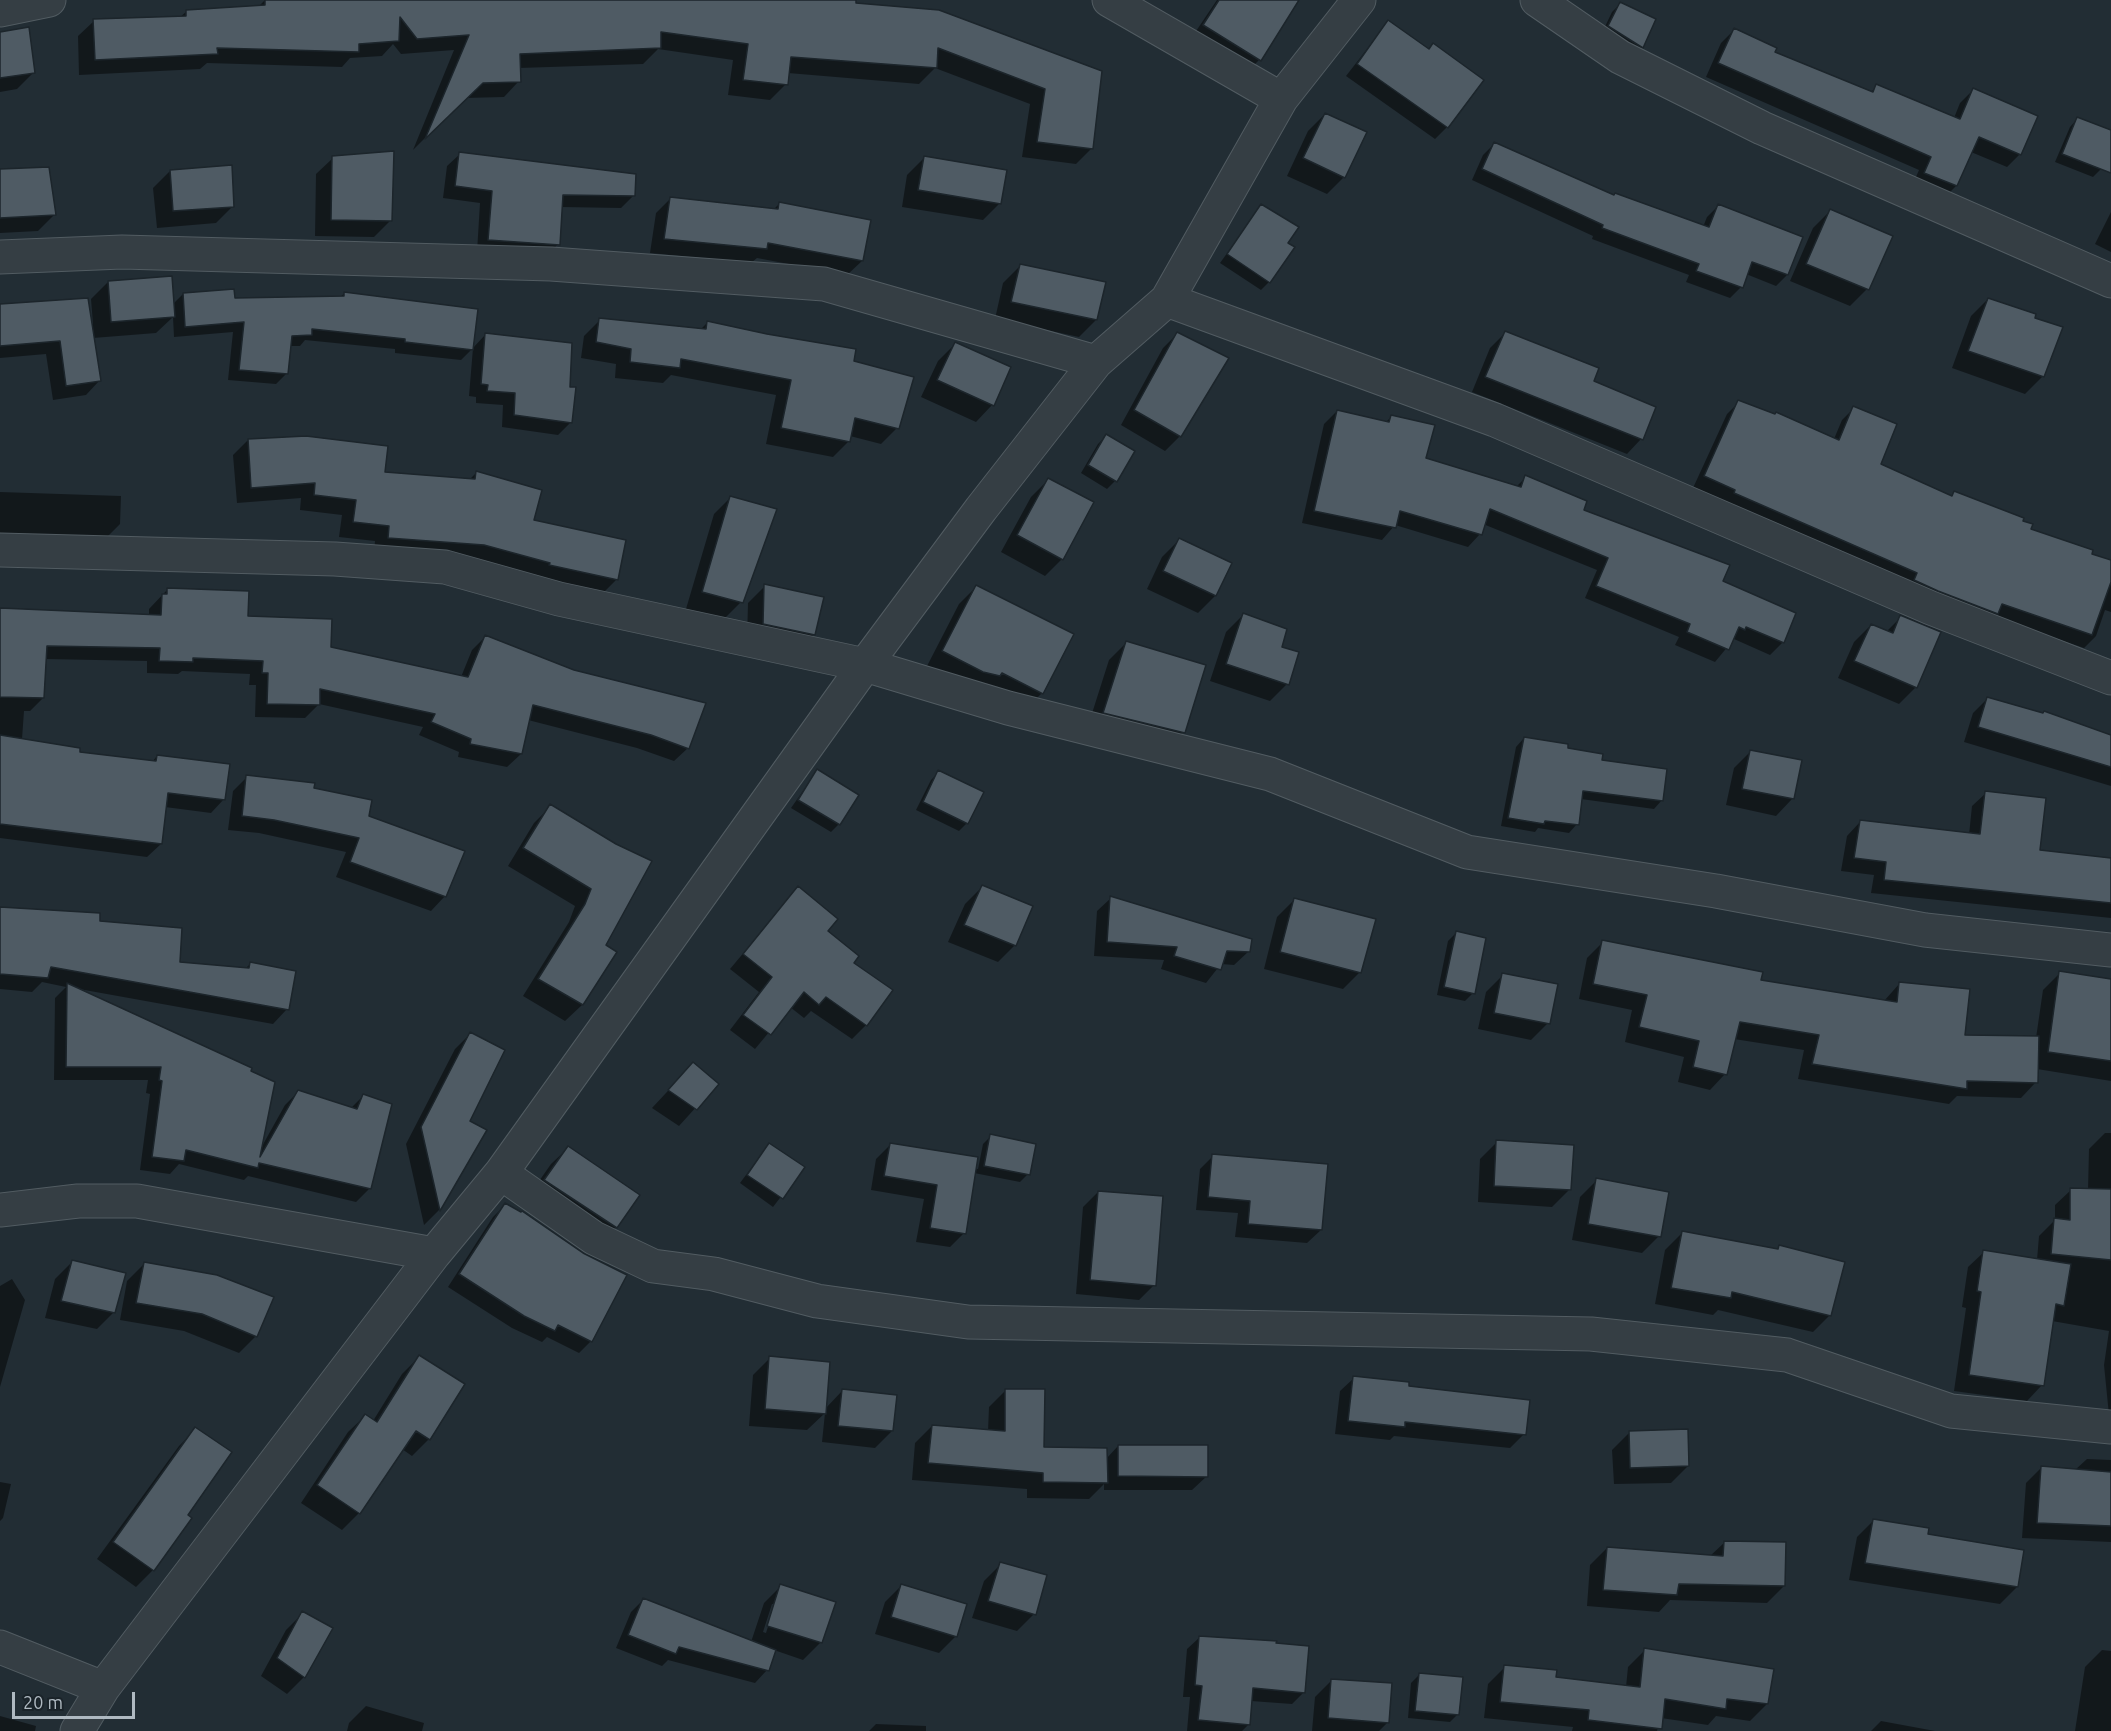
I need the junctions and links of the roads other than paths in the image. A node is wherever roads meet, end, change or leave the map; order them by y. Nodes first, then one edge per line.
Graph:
1 (49, 0) edge
2 (1109, 0) edge
3 (1359, 0) edge
4 (1538, 0) edge
5 (0, 10) edge
6 (1281, 99) junction
7 (0, 257) edge
8 (2111, 280) edge
9 (1167, 300) junction
10 (1096, 362) junction
11 (0, 550) edge
12 (865, 665) junction
13 (2111, 678) edge
14 (2111, 950) edge
15 (501, 1173) junction
16 (0, 1210) edge
17 (434, 1254) junction
18 (2111, 1427) edge
19 (0, 1647) edge
20 (103, 1688) junction
21 (77, 1731) edge

1 - 5 street
2 - 6 street
3 - 6 street
4 - 8 street
6 - 9 street
7 - 10 street
9 - 10 street
9 - 13 street
10 - 12 street
11 - 12 street
12 - 14 street
12 - 15 street
15 - 17 street
15 - 18 street
16 - 17 street
17 - 20 street
19 - 20 street
20 - 21 street

